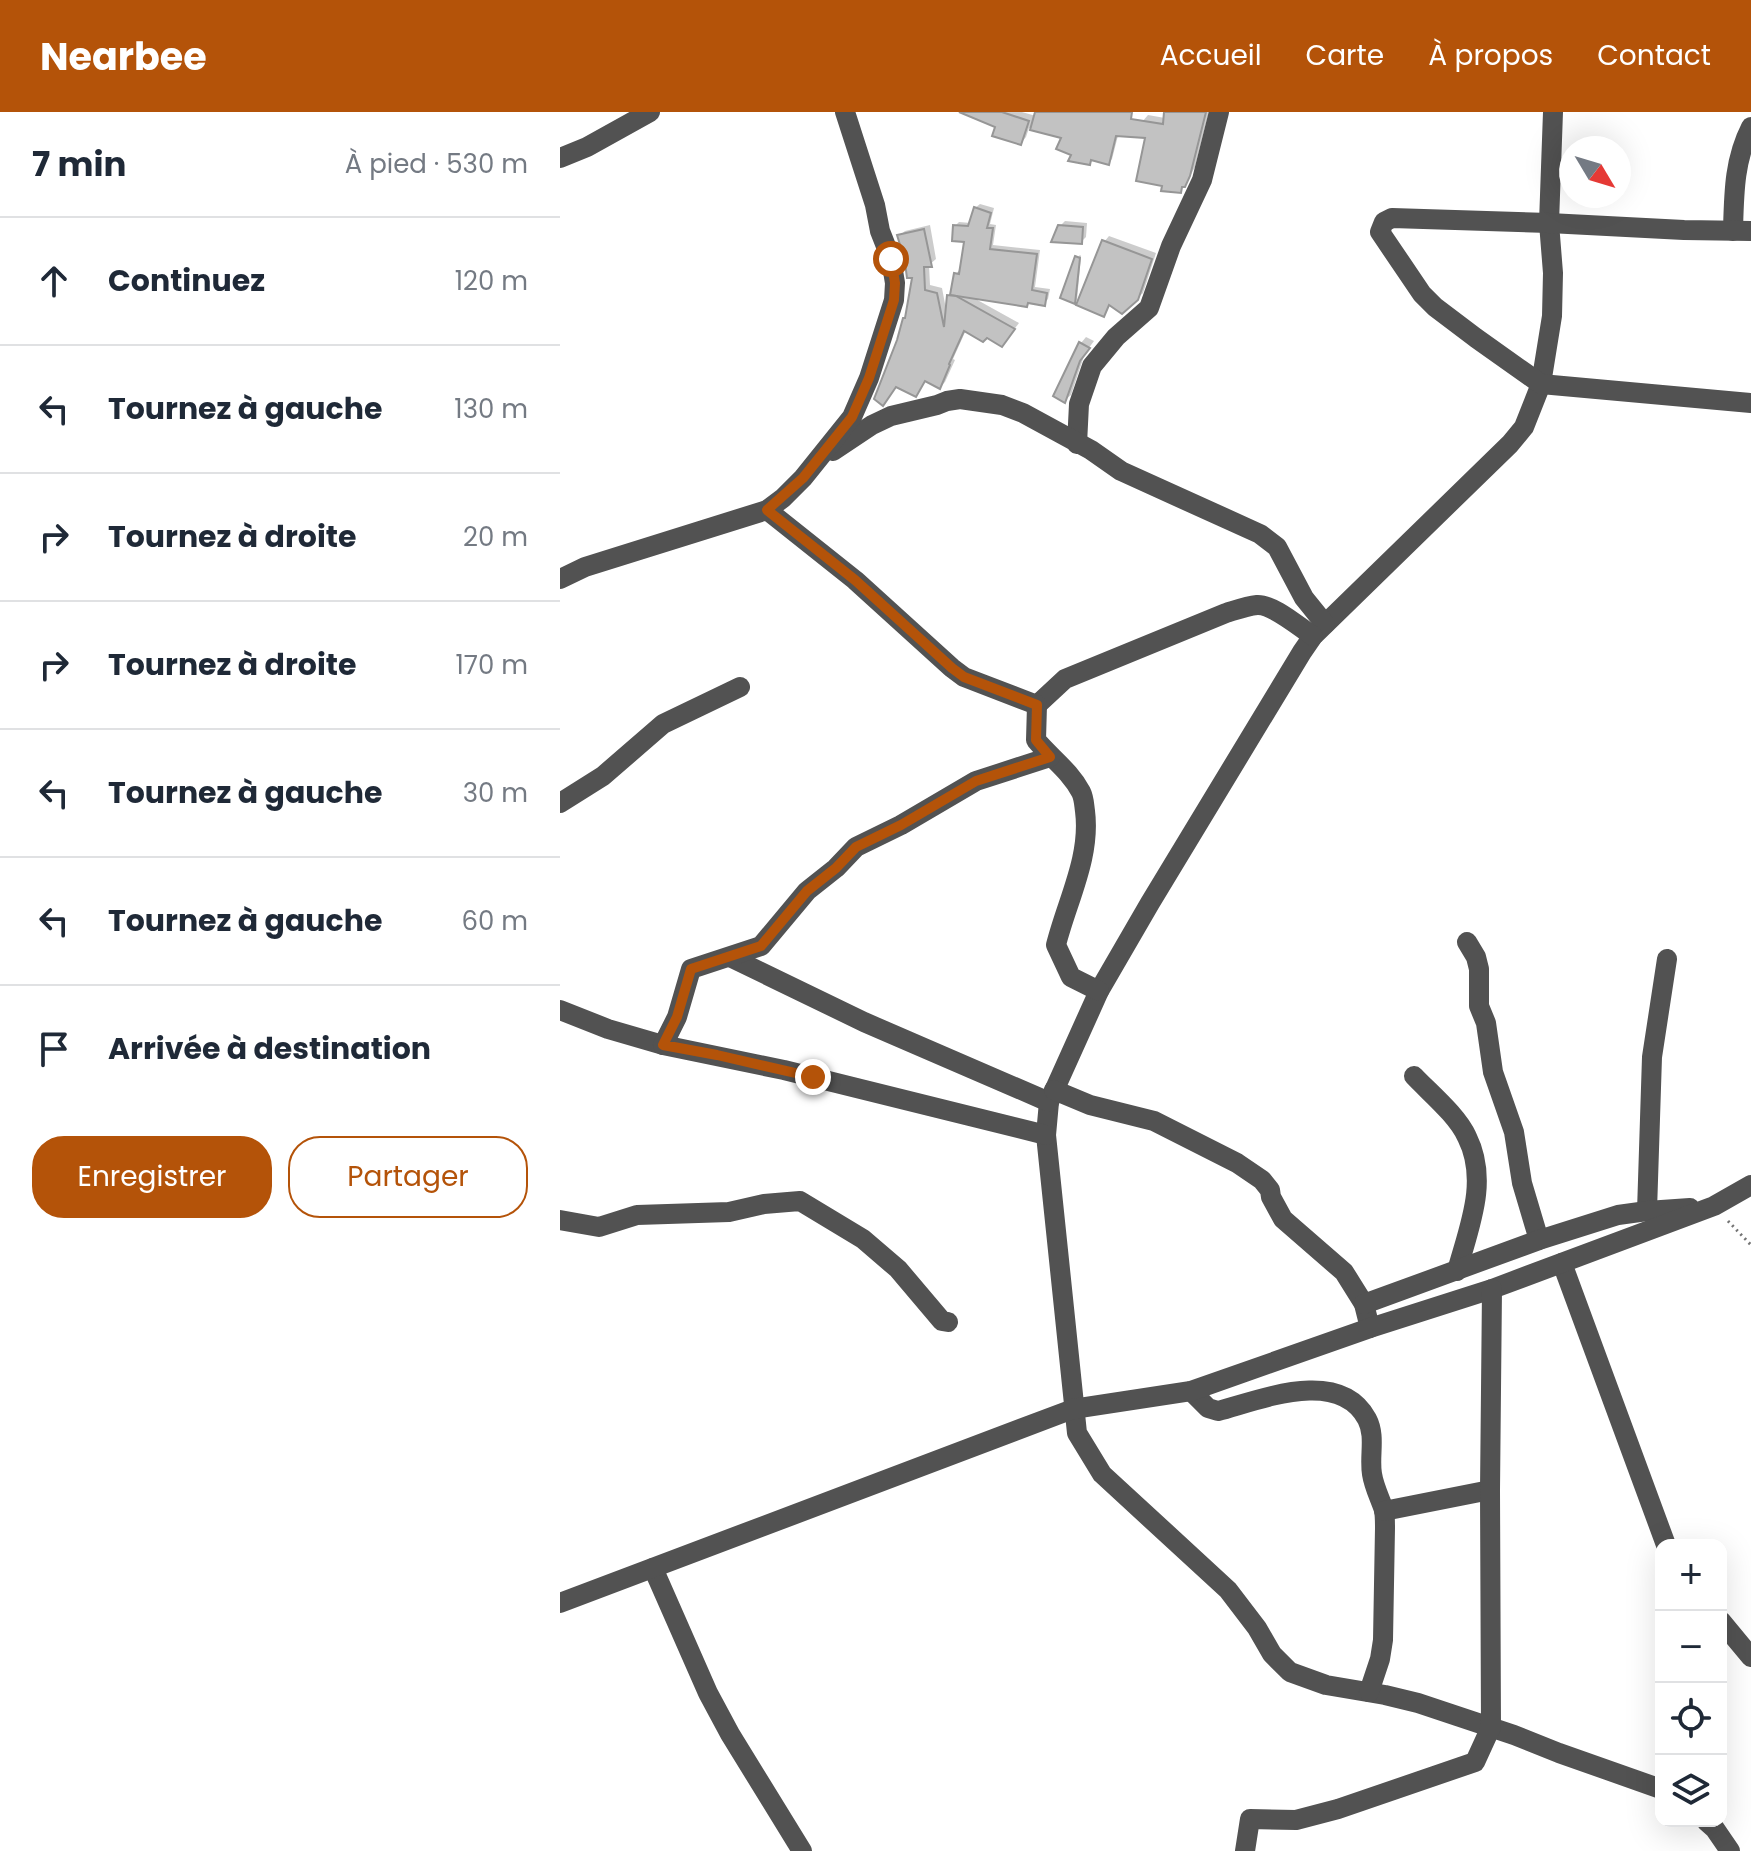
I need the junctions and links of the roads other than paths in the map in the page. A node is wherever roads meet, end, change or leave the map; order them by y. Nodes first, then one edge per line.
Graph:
1 (845, 112) edge
2 (1219, 112) edge
3 (1553, 112) edge
4 (635, 115) edge
5 (1751, 127) edge
6 (560, 158) edge
7 (1549, 223) junction
8 (1742, 231) edge
9 (1541, 384) junction
10 (1751, 403) edge
11 (1077, 444) junction
12 (818, 459) junction
13 (767, 510) junction
14 (560, 579) edge
15 (1319, 630) junction
16 (740, 687) dead end
17 (1037, 705) junction
18 (1050, 757) junction
19 (560, 803) edge
20 (1467, 942) dead end
21 (730, 957) junction
22 (1667, 959) dead end
23 (1099, 991) junction
24 (560, 1010) edge
25 (663, 1045) junction
26 (1414, 1076) dead end
27 (1051, 1096) junction
28 (1046, 1135) junction
29 (1751, 1185) edge
30 (1714, 1206) junction
31 (1647, 1211) junction
32 (560, 1220) edge
33 (1539, 1240) junction
34 (1562, 1263) junction
35 (1457, 1271) junction
36 (1492, 1289) junction
37 (1364, 1304) junction
38 (948, 1322) dead end
39 (1370, 1328) junction
40 (1191, 1391) junction
41 (1073, 1409) junction
42 (1490, 1490) junction
43 (1384, 1511) junction
44 (1664, 1539) edge
45 (653, 1568) junction
46 (560, 1603) edge
47 (1727, 1628) edge
48 (1751, 1657) edge
49 (1369, 1692) junction
50 (1491, 1727) junction
51 (1655, 1787) edge
52 (1713, 1827) edge
53 (802, 1851) edge
54 (1245, 1851) edge
55 (1730, 1851) edge

1 - 12 street
2 - 11 street
3 - 7 street
4 - 6 street
5 - 8 street
7 - 8 street
7 - 9 street
7 - 9 street
9 - 10 street
9 - 15 street
11 - 12 street
11 - 15 street
12 - 13 street
13 - 14 street
13 - 17 street
15 - 17 street
15 - 23 street
16 - 19 street
17 - 18 street
18 - 21 street
18 - 23 street
20 - 33 street
21 - 25 street
21 - 27 street
22 - 31 street
23 - 27 street
24 - 25 street
25 - 28 street
26 - 35 street
27 - 28 street
27 - 37 street
28 - 41 street
29 - 30 street
30 - 31 street
30 - 34 street
31 - 33 street
32 - 38 street
33 - 35 street
34 - 36 street
34 - 44 street
35 - 37 street
36 - 39 street
36 - 42 street
37 - 39 street
39 - 40 street
40 - 41 street
40 - 43 street
41 - 45 street
41 - 49 street
42 - 43 street
42 - 50 street
43 - 49 street
45 - 46 street
45 - 53 street
47 - 48 street
49 - 50 street
50 - 51 street
50 - 54 street
52 - 55 street

